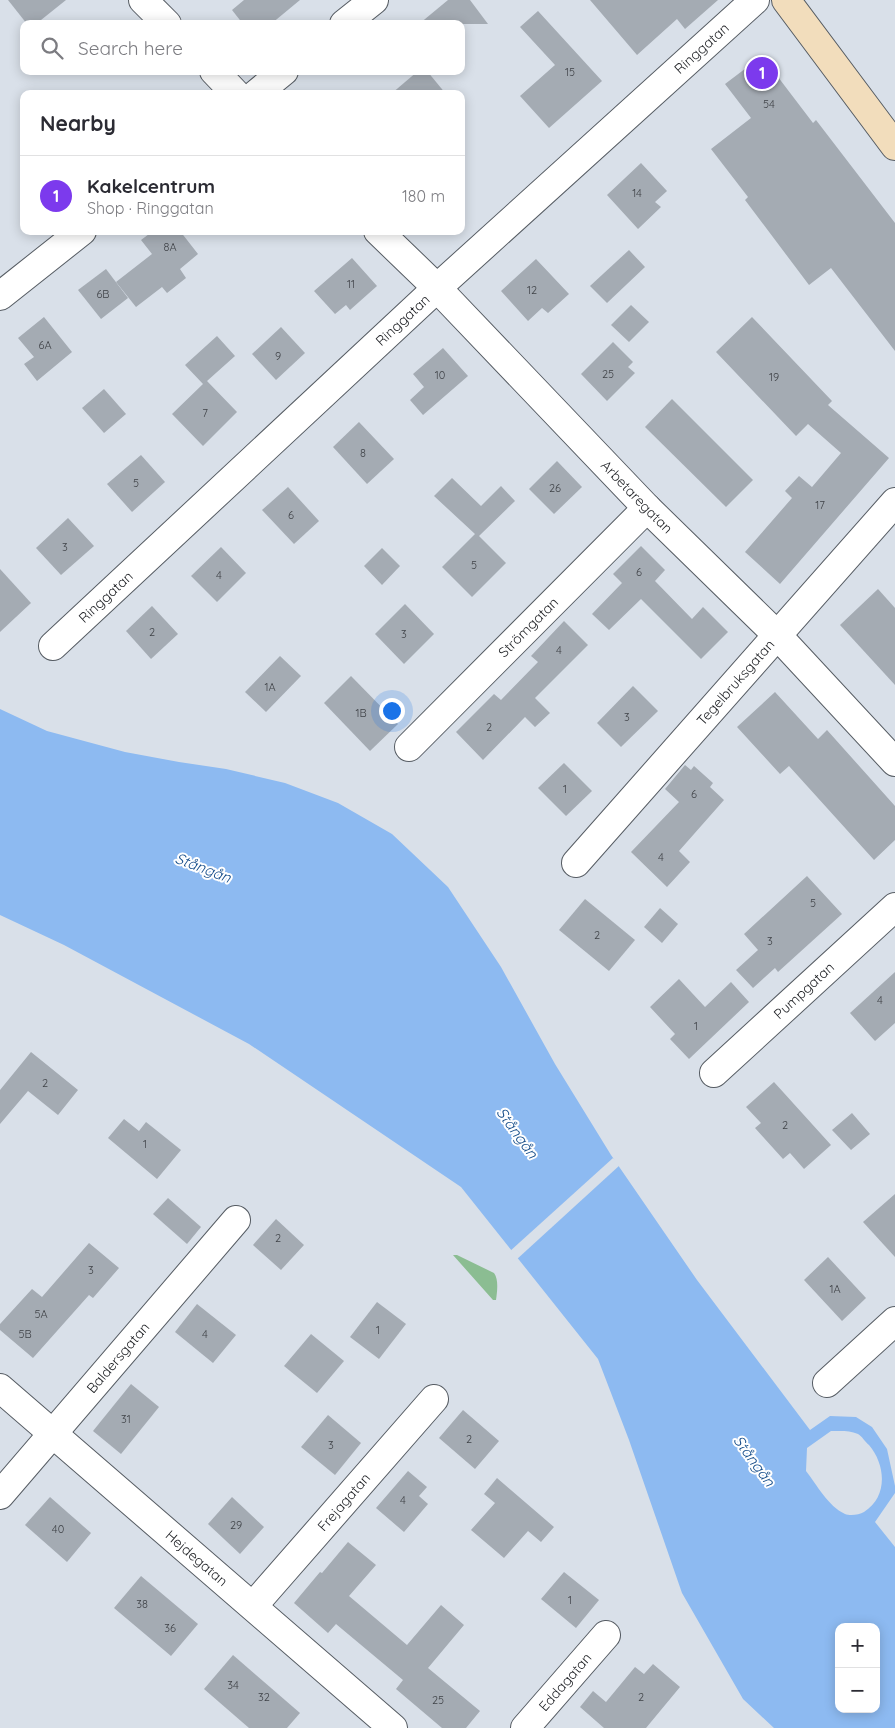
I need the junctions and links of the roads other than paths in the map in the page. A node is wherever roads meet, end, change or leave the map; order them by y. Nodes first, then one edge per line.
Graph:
1 (143, 0) edge
2 (374, 0) edge
3 (756, 0) edge
4 (786, 0) edge
5 (163, 20) edge
6 (349, 20) edge
7 (218, 75) edge
8 (279, 75) edge
9 (232, 90) edge
10 (261, 90) edge
11 (895, 146) edge
12 (77, 235) edge
13 (382, 235) edge
14 (437, 288) junction
15 (0, 296) edge
16 (895, 502) edge
17 (647, 508) junction
18 (777, 635) junction
19 (53, 646) dead end
20 (409, 747) dead end
21 (895, 762) edge
22 (576, 863) dead end
23 (895, 907) edge
24 (714, 1073) dead end
25 (236, 1220) dead end
26 (895, 1321) edge
27 (827, 1383) dead end
28 (0, 1388) edge
29 (434, 1399) dead end
30 (53, 1434) junction
31 (0, 1495) edge
32 (254, 1606) junction
33 (606, 1635) dead end
34 (393, 1728) edge
35 (525, 1728) edge

1 - 5 street
2 - 6 street
3 - 14 street, Ringgatan
4 - 11 main road
7 - 9 street
8 - 10 street
12 - 15 street
13 - 14 street, Arbetaregatan
14 - 17 street, Arbetaregatan
14 - 19 street, Ringgatan
16 - 18 street, Tegelbruksgatan
17 - 18 street, Arbetaregatan
17 - 20 street, Strömgatan
18 - 21 street, Arbetaregatan
18 - 22 street, Tegelbruksgatan
23 - 24 street, Pumpgatan
25 - 30 street, Baldersgatan
26 - 27 street
28 - 30 street, Hejdegatan
29 - 32 street, Frejagatan
30 - 31 street, Baldersgatan
30 - 32 street, Hejdegatan
32 - 34 street, Hejdegatan
33 - 35 street, Eddagatan

